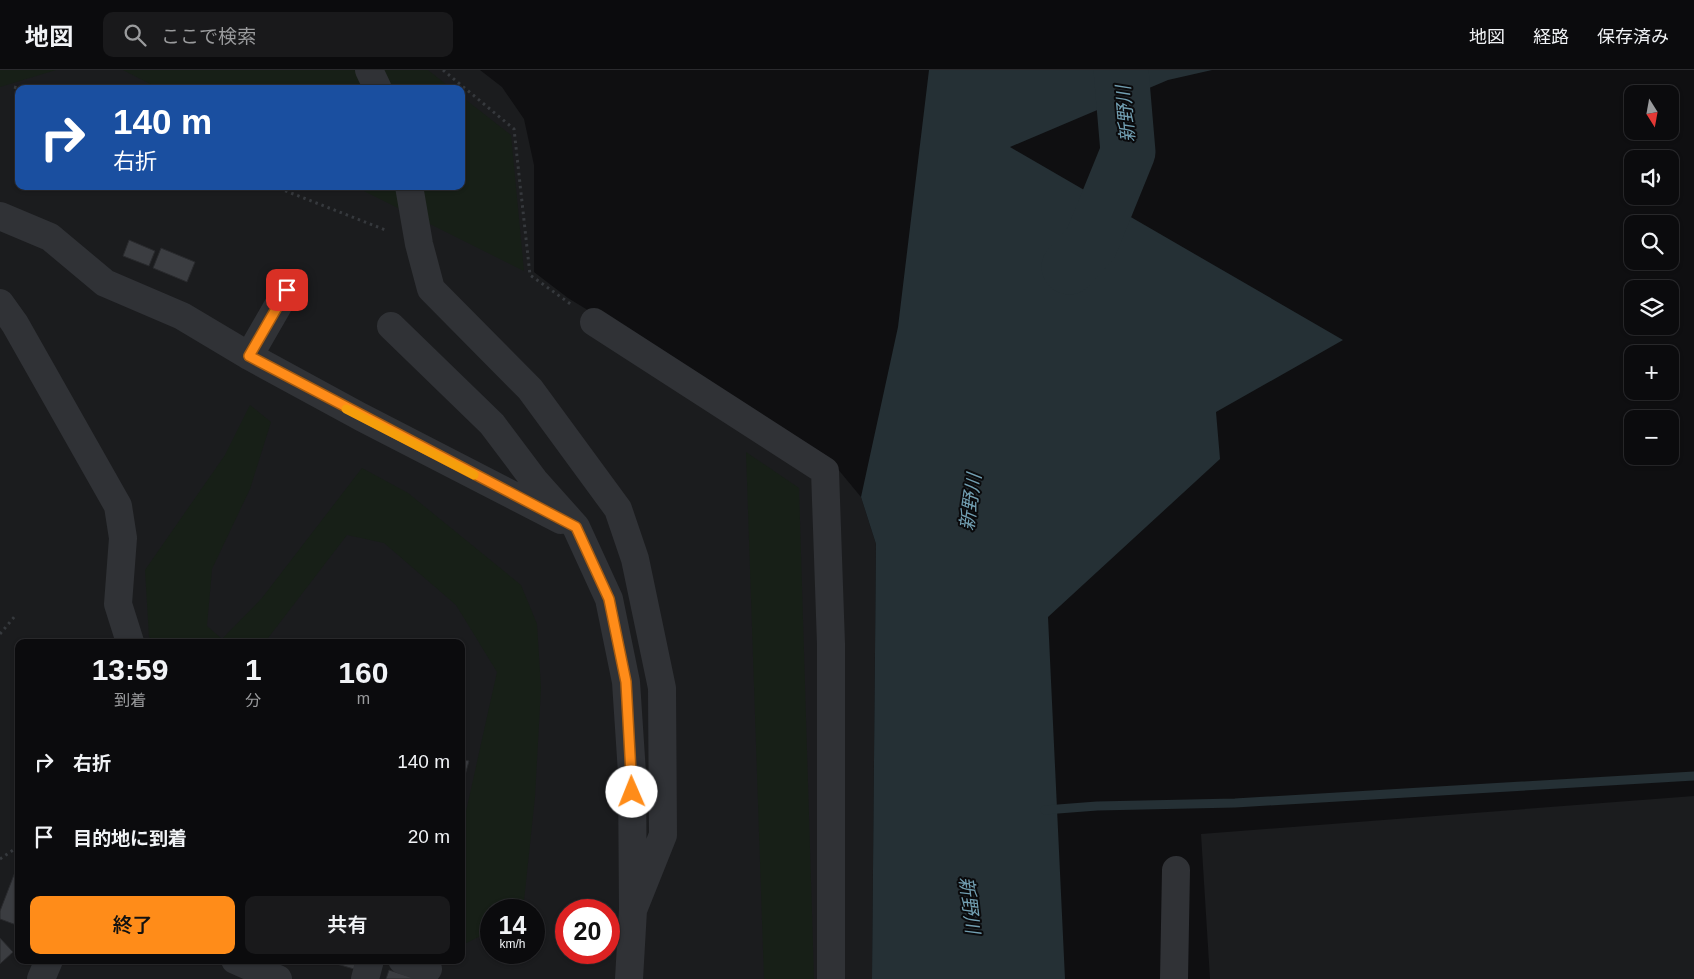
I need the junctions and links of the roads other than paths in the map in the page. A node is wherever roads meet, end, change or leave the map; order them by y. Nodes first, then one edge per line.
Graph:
1 (368, 70) edge
2 (376, 85) edge
3 (410, 190) edge
4 (0, 216) edge
5 (287, 290) dead end
6 (0, 303) edge
7 (594, 322) road end
8 (391, 326) dead end
9 (249, 356) junction
10 (576, 527) junction
11 (129, 639) edge
12 (1176, 870) dead end
13 (633, 910) junction
14 (47, 964) edge
15 (244, 964) edge
16 (369, 964) edge
17 (414, 964) edge
18 (428, 969) dead end
19 (41, 979) edge
20 (278, 979) edge
21 (365, 979) edge
22 (629, 979) edge
23 (831, 979) edge
24 (1174, 979) edge

1 - 2 street
3 - 13 street
4 - 9 street
5 - 9 street
6 - 11 street
7 - 23 street
8 - 10 street
9 - 10 street
10 - 13 street
12 - 24 street
13 - 22 street
14 - 19 street
15 - 20 street
16 - 21 street
17 - 18 street

